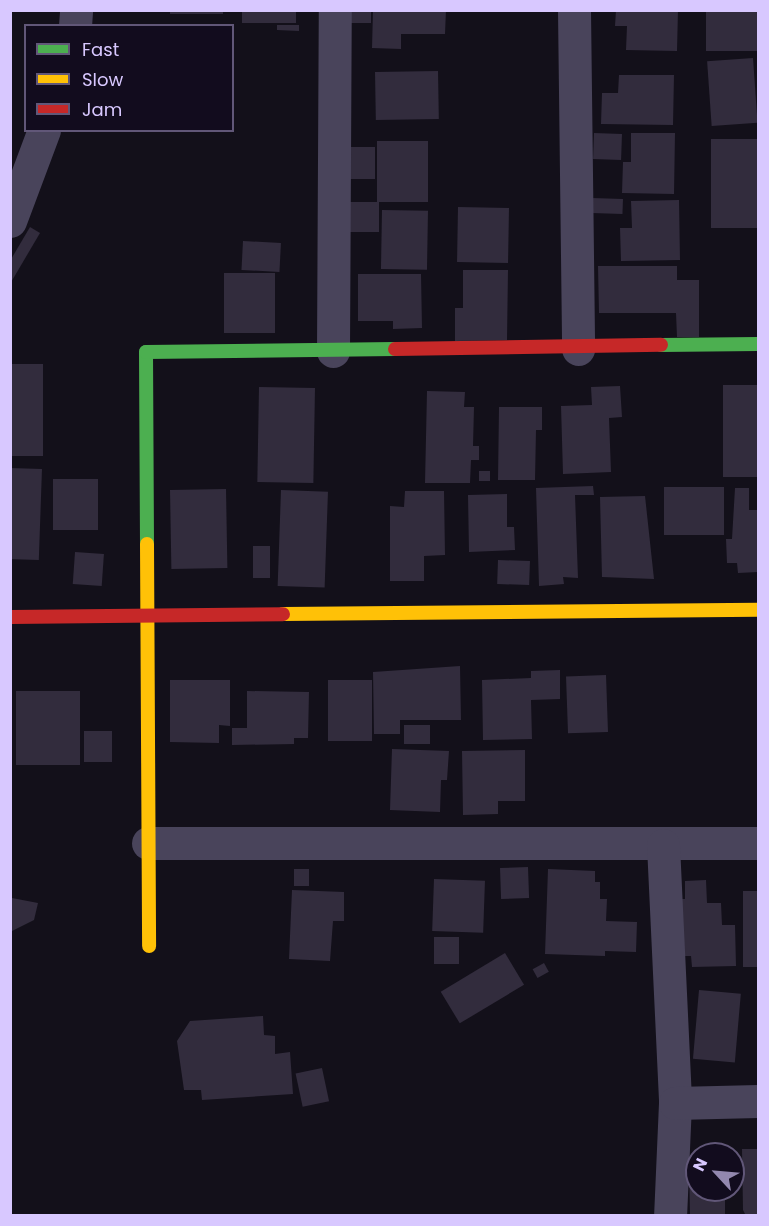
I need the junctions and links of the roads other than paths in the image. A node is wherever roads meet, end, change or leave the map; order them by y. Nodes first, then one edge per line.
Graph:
1 (335, 10) edge
2 (574, 10) edge
3 (43, 132) edge
4 (10, 220) edge
5 (759, 344) edge
6 (578, 349) junction
7 (333, 351) junction
8 (759, 610) edge
9 (147, 615) junction
10 (10, 617) edge
11 (148, 843) junction
12 (759, 843) edge
13 (663, 845) junction
14 (149, 946) dead end
15 (759, 1101) edge
16 (675, 1103) junction
17 (670, 1215) edge

1 - 7 street
2 - 6 street
3 - 4 street
5 - 6 street
6 - 7 street
7 - 9 street
8 - 9 street
9 - 10 street
9 - 11 street
11 - 13 street
11 - 14 street
12 - 13 street
13 - 16 street
15 - 16 street
16 - 17 street

